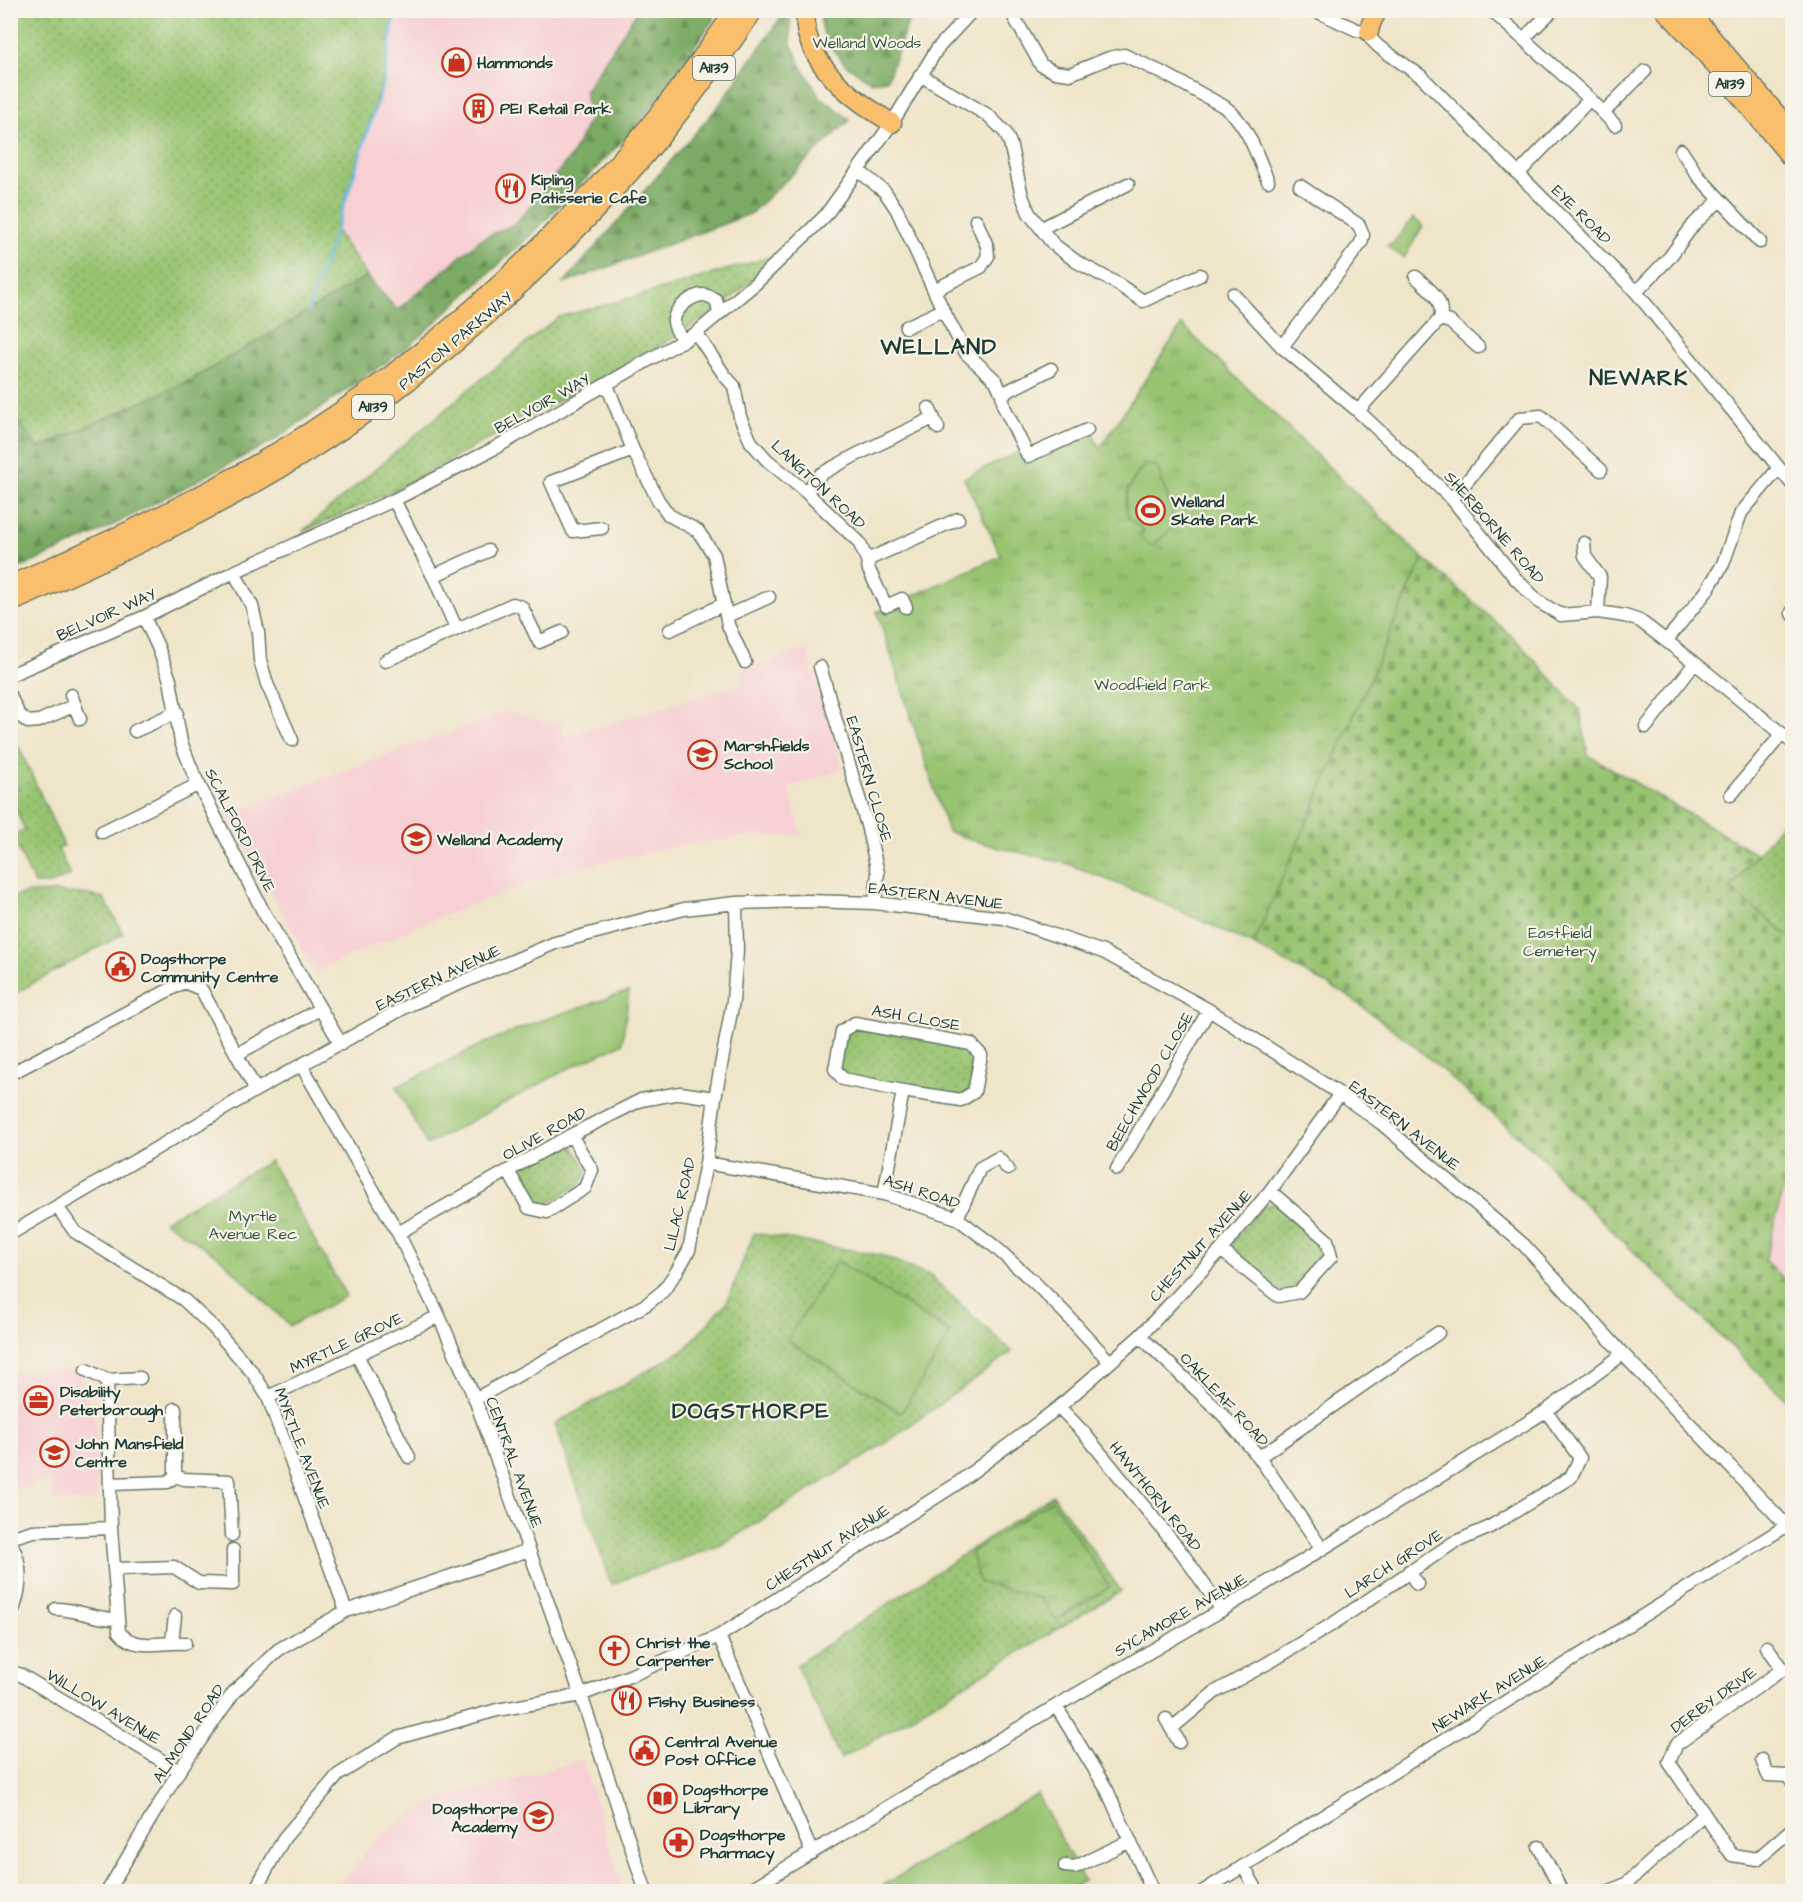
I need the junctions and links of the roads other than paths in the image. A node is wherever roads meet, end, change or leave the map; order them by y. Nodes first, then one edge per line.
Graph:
1 (735, 10) edge
2 (754, 10) edge
3 (805, 10) edge
4 (1010, 10) edge
5 (1314, 10) edge
6 (1378, 10) edge
7 (1491, 10) edge
8 (1553, 10) edge
9 (1665, 10) edge
10 (1688, 10) edge
11 (968, 13) edge
12 (1370, 32) junction
13 (1523, 39) junction
14 (1645, 71) dead end
15 (920, 75) junction
16 (1590, 99) junction
17 (1604, 112) junction
18 (892, 123) junction
19 (1615, 124) dead end
20 (1792, 132) edge
21 (1681, 150) dead end
22 (1792, 159) edge
23 (859, 171) junction
24 (1518, 174) junction
25 (1268, 181) dead end
26 (1128, 184) dead end
27 (1300, 186) dead end
28 (1720, 200) junction
29 (976, 220) dead end
30 (1042, 228) junction
31 (1760, 242) dead end
32 (1200, 275) dead end
33 (1416, 278) dead end
34 (934, 290) junction
35 (1636, 292) junction
36 (1233, 294) dead end
37 (943, 310) junction
38 (719, 312) junction
39 (1440, 319) junction
40 (906, 327) dead end
41 (696, 333) junction
42 (684, 341) junction
43 (1282, 347) junction
44 (1478, 347) dead end
45 (1051, 369) dead end
46 (607, 386) junction
47 (1002, 394) junction
48 (1358, 411) junction
49 (933, 418) dead end
50 (1087, 430) dead end
51 (633, 450) junction
52 (1778, 469) junction
53 (1600, 470) dead end
54 (1792, 484) edge
55 (806, 492) junction
56 (1452, 499) junction
57 (394, 500) junction
58 (958, 519) dead end
59 (602, 528) dead end
60 (1584, 543) dead end
61 (488, 551) dead end
62 (867, 560) junction
63 (234, 572) junction
64 (433, 576) junction
65 (10, 585) edge
66 (769, 597) dead end
67 (10, 603) edge
68 (906, 607) dead end
69 (725, 610) junction
70 (1598, 612) junction
71 (144, 617) junction
72 (456, 628) junction
73 (670, 630) dead end
74 (562, 632) dead end
75 (1666, 641) junction
76 (385, 661) dead end
77 (745, 662) dead end
78 (1695, 663) junction
79 (820, 667) dead end
80 (10, 675) edge
81 (10, 696) edge
82 (177, 712) junction
83 (80, 719) dead end
84 (1646, 727) dead end
85 (135, 731) dead end
86 (1782, 734) junction
87 (292, 740) dead end
88 (1792, 742) edge
89 (199, 784) junction
90 (1731, 795) dead end
91 (102, 832) dead end
92 (735, 903) junction
93 (875, 903) junction
94 (320, 1009) junction
95 (1209, 1010) junction
96 (341, 1044) junction
97 (237, 1054) junction
98 (302, 1066) junction
99 (10, 1074) edge
100 (256, 1090) junction
101 (903, 1091) junction
102 (1340, 1095) junction
103 (715, 1098) junction
104 (571, 1135) junction
105 (706, 1163) junction
106 (1008, 1169) dead end
107 (1117, 1169) dead end
108 (508, 1171) junction
109 (1270, 1191) junction
110 (884, 1194) junction
111 (58, 1208) junction
112 (957, 1218) junction
113 (398, 1233) junction
114 (10, 1234) edge
115 (1221, 1250) junction
116 (439, 1316) junction
117 (1438, 1333) dead end
118 (1140, 1336) junction
119 (1622, 1353) junction
120 (357, 1355) junction
121 (1109, 1361) junction
122 (86, 1370) dead end
123 (140, 1378) dead end
124 (107, 1380) junction
125 (268, 1397) junction
126 (476, 1399) junction
127 (1059, 1407) junction
128 (175, 1409) dead end
129 (1546, 1411) junction
130 (408, 1457) dead end
131 (1258, 1457) junction
132 (175, 1476) junction
133 (111, 1484) junction
134 (1790, 1524) edge
135 (111, 1528) junction
136 (232, 1535) dead end
137 (10, 1538) edge
138 (10, 1542) edge
139 (1322, 1549) junction
140 (233, 1550) dead end
141 (529, 1550) junction
142 (116, 1569) junction
143 (1409, 1571) junction
144 (1417, 1584) dead end
145 (56, 1609) dead end
146 (13, 1610) dead end
147 (1222, 1610) junction
148 (346, 1611) junction
149 (175, 1616) dead end
150 (116, 1618) junction
151 (719, 1635) junction
152 (1767, 1647) dead end
153 (10, 1671) edge
154 (581, 1695) junction
155 (1056, 1706) junction
156 (1179, 1743) dead end
157 (1762, 1761) dead end
158 (179, 1771) junction
159 (1791, 1776) edge
160 (1704, 1814) junction
161 (1792, 1829) edge
162 (1130, 1841) junction
163 (1539, 1847) dead end
164 (812, 1853) junction
165 (1065, 1866) dead end
166 (1243, 1866) junction
167 (747, 1891) edge
168 (107, 1892) edge
169 (254, 1892) edge
170 (646, 1892) edge
171 (1153, 1892) edge
172 (1202, 1892) edge
173 (1258, 1892) edge
174 (1562, 1892) edge
175 (1608, 1892) edge

1 - 65 highway, PASTON PARKWAY / A1139
2 - 67 highway, PASTON PARKWAY / A1139
3 - 18 highway
4 - 25 street
5 - 12 street
6 - 12 highway
7 - 13 street
8 - 13 street
9 - 22 highway, A1139
10 - 20 highway, A1139
11 - 15 street, BELVOIR WAY
12 - 24 street, EYE ROAD
13 - 16 street
14 - 17 street
15 - 18 street, BELVOIR WAY
15 - 30 street
16 - 17 street
16 - 24 street
17 - 19 street
18 - 23 street, BELVOIR WAY
21 - 28 street
23 - 34 street
23 - 38 street, BELVOIR WAY
24 - 35 street, EYE ROAD
26 - 30 street
27 - 43 street
28 - 31 street
28 - 35 street
29 - 34 street
30 - 32 street
33 - 39 street
34 - 37 street
35 - 52 street, EYE ROAD
36 - 43 street, SHERBORNE ROAD
37 - 40 street
37 - 47 street
38 - 41 street, BELVOIR WAY
38 - 42 street
39 - 44 street
39 - 48 street
41 - 42 street, BELVOIR WAY
41 - 55 street, LANGTON ROAD
42 - 46 street, BELVOIR WAY
43 - 48 street, SHERBORNE ROAD
45 - 47 street
46 - 51 street
46 - 57 street, BELVOIR WAY
47 - 50 street
48 - 56 street, SHERBORNE ROAD
49 - 55 street
51 - 59 street
51 - 69 street
52 - 54 street, EYE ROAD
52 - 75 street
53 - 56 street
55 - 62 street, LANGTON ROAD
56 - 70 street, SHERBORNE ROAD
57 - 63 street, BELVOIR WAY
57 - 64 street
58 - 62 street
60 - 70 street
61 - 64 street
62 - 68 street, LANGTON ROAD
63 - 71 street, BELVOIR WAY
63 - 87 street
64 - 72 street
66 - 69 street
69 - 73 street
69 - 77 street
70 - 75 street, SHERBORNE ROAD
71 - 80 street, BELVOIR WAY
71 - 82 street, SCALFORD DRIVE
72 - 74 street
72 - 76 street
75 - 78 street, SHERBORNE ROAD
78 - 84 street
78 - 86 street, SHERBORNE ROAD
79 - 93 street, EASTERN CLOSE
81 - 83 street
82 - 85 street
82 - 89 street, SCALFORD DRIVE
86 - 88 street, SHERBORNE ROAD
86 - 90 street
89 - 91 street
89 - 94 street, SCALFORD DRIVE
92 - 93 street, EASTERN AVENUE
92 - 96 street, EASTERN AVENUE
92 - 103 street, LILAC ROAD
93 - 95 street, EASTERN AVENUE
94 - 96 street, SCALFORD DRIVE
94 - 97 street
95 - 102 street, EASTERN AVENUE
95 - 107 street, BEECHWOOD CLOSE
96 - 98 street, EASTERN AVENUE
97 - 99 street
97 - 100 street
98 - 100 street, EASTERN AVENUE
98 - 113 street, CENTRAL AVENUE
100 - 111 street, EASTERN AVENUE
101 - 101 street, ASH CLOSE
101 - 110 street
102 - 109 street, CHESTNUT AVENUE
102 - 119 street, EASTERN AVENUE
103 - 104 street, OLIVE ROAD
103 - 105 street, LILAC ROAD
104 - 108 street, OLIVE ROAD
104 - 108 street
105 - 110 street, ASH ROAD
105 - 126 street, LILAC ROAD
106 - 112 street
108 - 113 street, OLIVE ROAD
109 - 115 street, CHESTNUT AVENUE
109 - 115 street
110 - 112 street, ASH ROAD
111 - 114 street, EASTERN AVENUE
111 - 125 street, MYRTLE AVENUE
112 - 121 street, ASH ROAD
113 - 116 street, CENTRAL AVENUE
115 - 118 street, CHESTNUT AVENUE
116 - 120 street, MYRTLE GROVE
116 - 126 street, CENTRAL AVENUE
117 - 131 street
118 - 121 street, CHESTNUT AVENUE
118 - 131 street, OAKLEAF ROAD
119 - 129 street, SYCAMORE AVENUE
119 - 134 street, EASTERN AVENUE
120 - 125 street, MYRTLE GROVE
120 - 130 street
121 - 127 street, CHESTNUT AVENUE
122 - 124 street
123 - 124 street
124 - 133 street
125 - 148 street, MYRTLE AVENUE
126 - 141 street, CENTRAL AVENUE
127 - 147 street, HAWTHORN ROAD
127 - 151 street, CHESTNUT AVENUE
128 - 132 street
129 - 139 street, SYCAMORE AVENUE
129 - 143 street, LARCH GROVE
131 - 139 street, OAKLEAF ROAD
132 - 133 street
132 - 136 street
133 - 135 street
134 - 166 street, NEWARK AVENUE
135 - 137 street
135 - 142 street
138 - 146 street
139 - 147 street, SYCAMORE AVENUE
140 - 142 street
141 - 148 street, ALMOND ROAD
141 - 154 street, CENTRAL AVENUE
142 - 150 street
143 - 144 street
143 - 156 street, LARCH GROVE
145 - 150 street
147 - 155 street, SYCAMORE AVENUE
148 - 158 street, ALMOND ROAD
149 - 150 street
151 - 154 street, CHESTNUT AVENUE
151 - 164 street
152 - 160 street, DERBY DRIVE
153 - 158 street, WILLOW AVENUE
154 - 169 street, CHESTNUT AVENUE
154 - 170 street, CENTRAL AVENUE
155 - 162 street
155 - 164 street, SYCAMORE AVENUE
157 - 159 street
158 - 168 street, ALMOND ROAD
160 - 161 street, DERBY DRIVE
160 - 175 street
162 - 165 street
162 - 171 street
163 - 174 street
164 - 167 street, SYCAMORE AVENUE
166 - 172 street, NEWARK AVENUE
166 - 173 street

